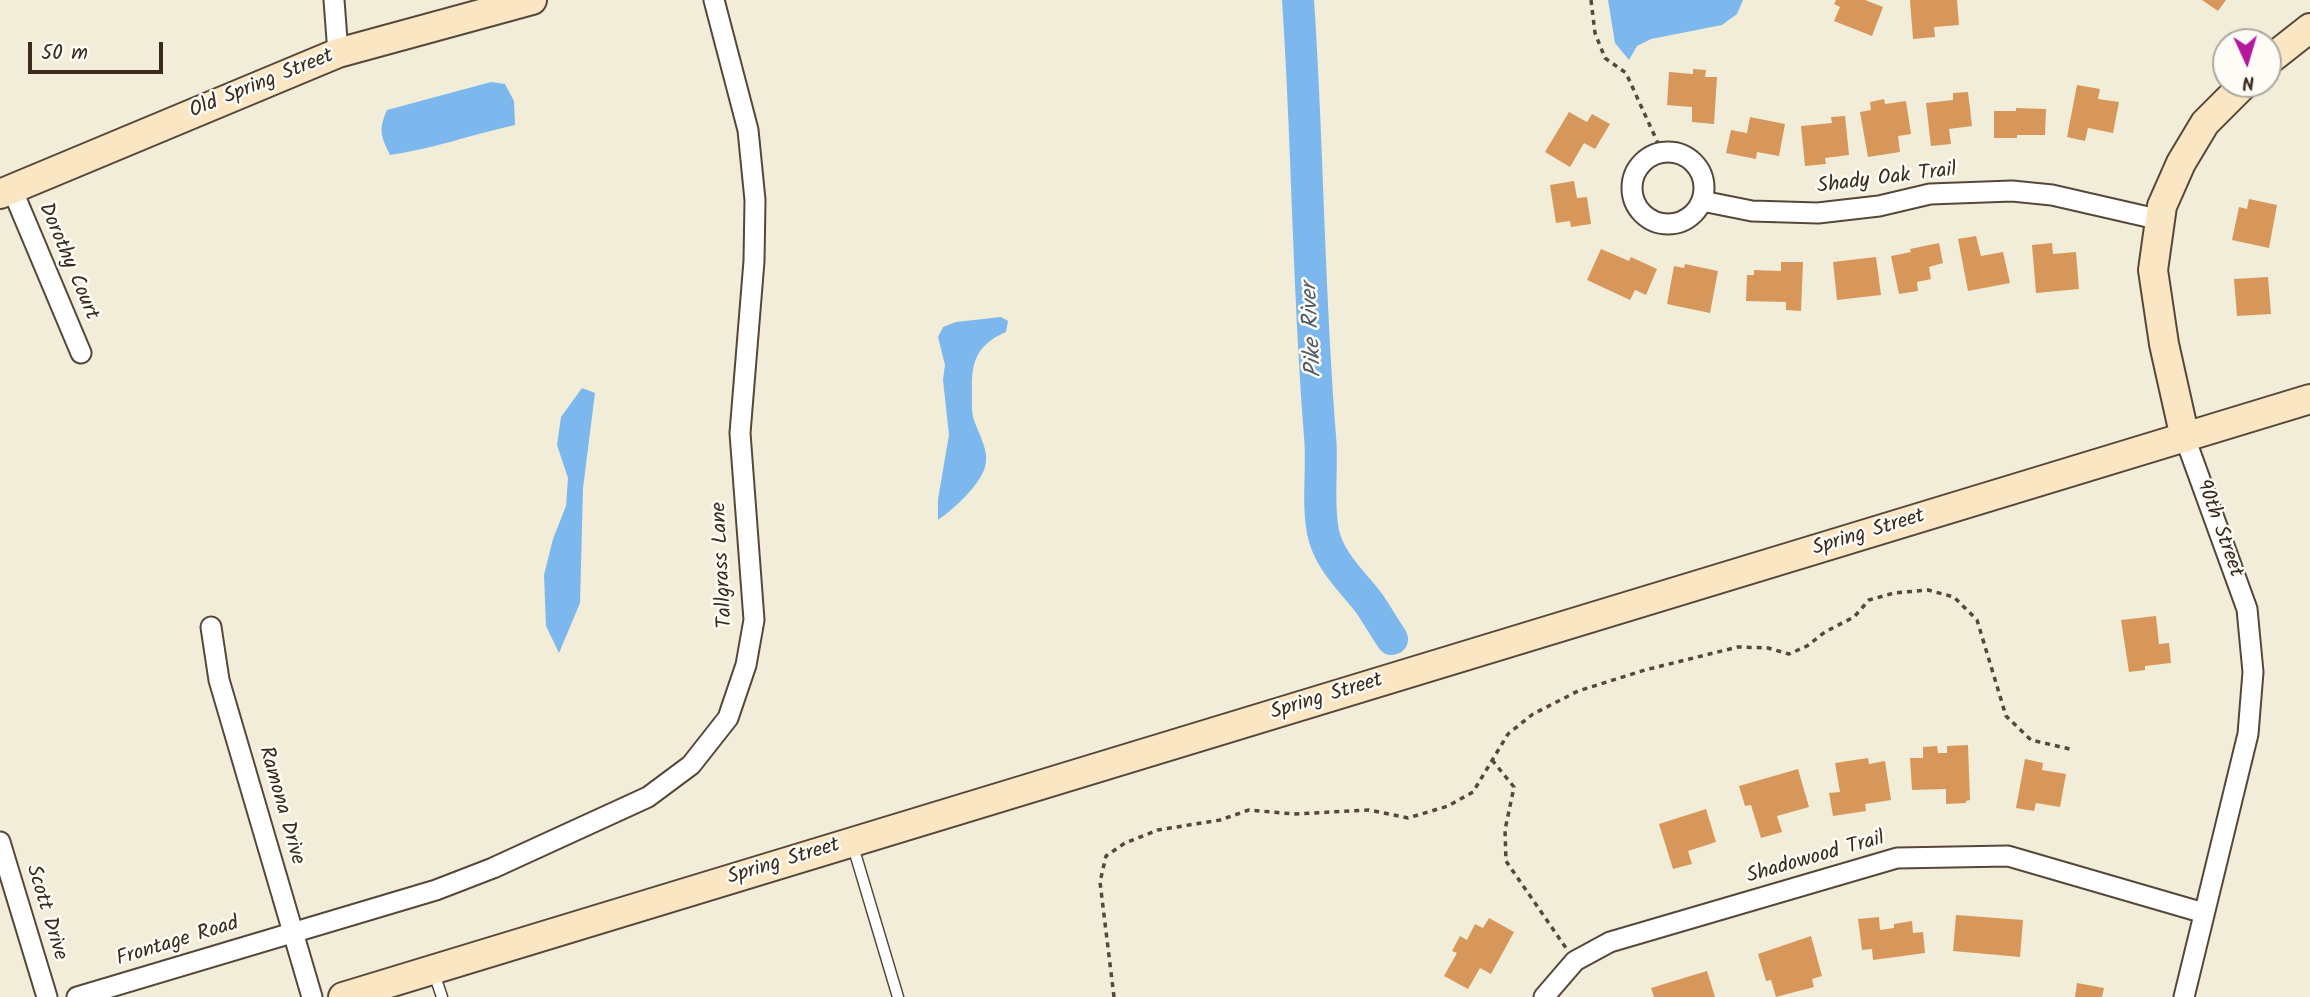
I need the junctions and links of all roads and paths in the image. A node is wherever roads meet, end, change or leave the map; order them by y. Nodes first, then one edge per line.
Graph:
1 (334, 0) edge
2 (533, 0) edge
3 (714, 0) edge
4 (1591, 0) edge
5 (2310, 28) edge
6 (2282, 50) edge
7 (338, 53) junction
8 (2230, 98) edge
9 (1662, 152) junction
10 (6, 191) edge
11 (1702, 201) junction
12 (2161, 220) junction
13 (80, 353) dead end
14 (2310, 400) edge
15 (2185, 438) junction
16 (211, 627) dead end
17 (2074, 750) dead end
18 (1492, 760) junction
19 (0, 842) edge
20 (852, 843) junction
21 (2204, 913) junction
22 (293, 932) junction
23 (1575, 961) junction
24 (433, 970) junction
25 (47, 997) edge
26 (77, 997) edge
27 (312, 997) edge
28 (343, 997) edge
29 (442, 997) edge
30 (898, 997) edge
31 (1114, 997) edge
32 (1544, 997) edge
33 (2184, 997) edge

1 - 7 street
2 - 7 main road, Old Spring Street
3 - 22 street, Tallgrass Lane
4 - 9 path
5 - 6 main road
7 - 10 main road, Old Spring Street
8 - 12 main road, 90th Street
9 - 11 street
9 - 11 street
10 - 13 street, Dorothy Court
11 - 12 street, Shady Oak Trail
12 - 15 main road, 90th Street
14 - 15 main road, Spring Street
15 - 20 main road, Spring Street
15 - 21 street, 90th Street
16 - 22 street, Ramona Drive
17 - 18 path
18 - 23 path
18 - 31 path
19 - 25 street, Scott Drive
20 - 24 main road, Spring Street
20 - 30 lane
21 - 23 street, Shadowood Trail
21 - 33 street, 90th Street
22 - 26 street, Frontage Road
22 - 27 street, Ramona Drive
23 - 32 street, Shadowood Trail
24 - 28 main road, Spring Street
24 - 29 lane

